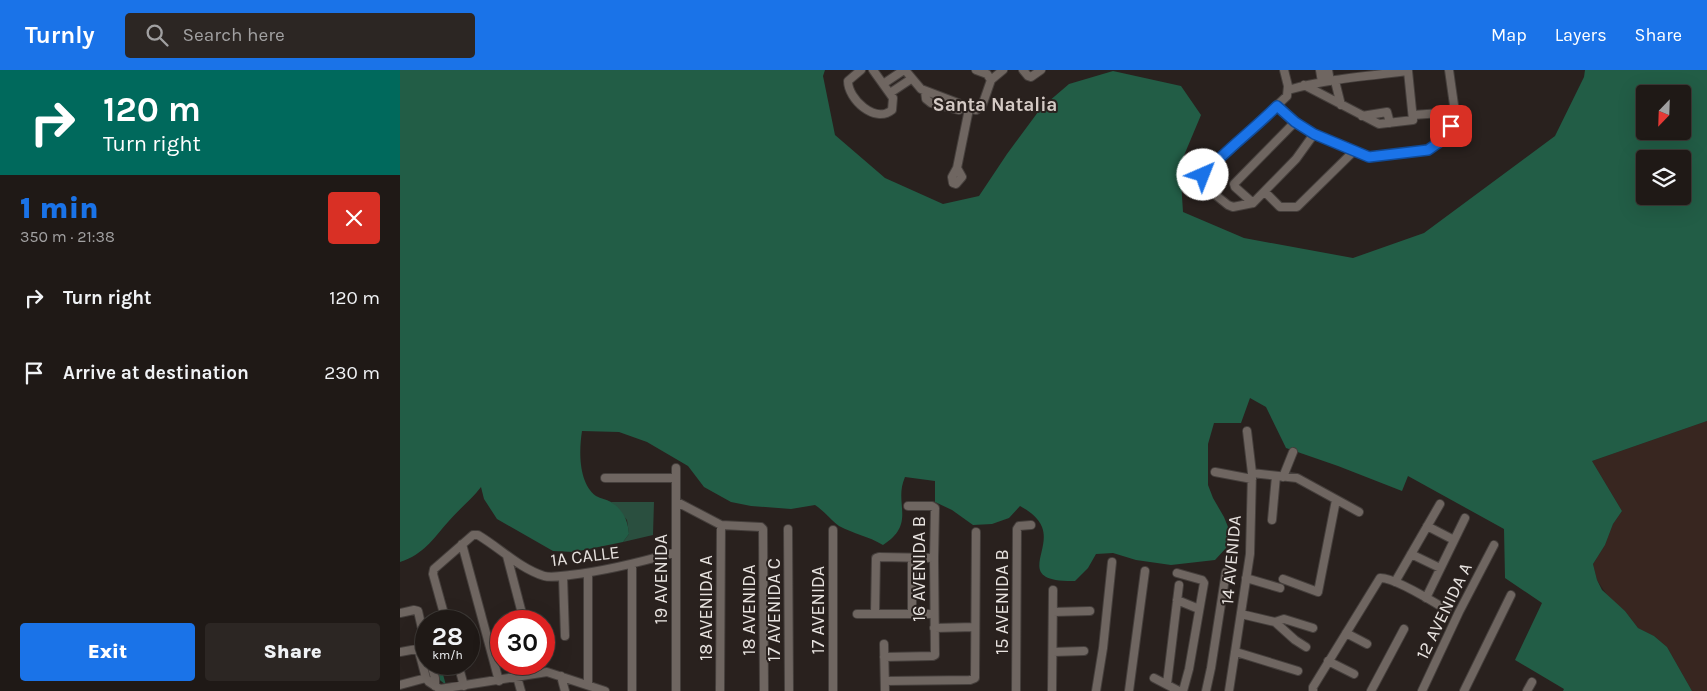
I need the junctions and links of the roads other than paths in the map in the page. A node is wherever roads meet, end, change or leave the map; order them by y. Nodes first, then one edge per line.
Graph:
1 (861, 70) edge
2 (873, 70) edge
3 (905, 70) edge
4 (976, 70) edge
5 (1003, 70) edge
6 (1023, 70) edge
7 (1042, 70) edge
8 (1284, 70) edge
9 (1320, 70) edge
10 (1328, 70) edge
11 (1408, 70) edge
12 (1448, 70) edge
13 (1383, 72) edge
14 (911, 78) junction
15 (992, 80) junction
16 (1329, 81) junction
17 (883, 84) junction
18 (1304, 85) junction
19 (1288, 90) junction
20 (890, 93) junction
21 (1341, 105) junction
22 (1277, 106) junction
23 (966, 107) junction
24 (1455, 112) junction
25 (1439, 114) junction
26 (1413, 115) junction
27 (1362, 116) junction
28 (1295, 122) junction
29 (1390, 124) junction
30 (1451, 126) junction
31 (1314, 134) junction
32 (1354, 151) junction
33 (957, 168) dead end
34 (1265, 192) junction
35 (1253, 203) junction
36 (1248, 431) dead end
37 (1293, 452) dead end
38 (676, 468) dead end
39 (1216, 472) dead end
40 (1252, 476) junction
41 (1280, 477) junction
42 (605, 478) dead end
43 (676, 478) junction
44 (1336, 500) junction
45 (677, 502) junction
46 (1440, 504) dead end
47 (908, 506) dead end
48 (1358, 512) dead end
49 (1465, 518) dead end
50 (1272, 520) dead end
51 (721, 525) junction
52 (1031, 525) dead end
53 (1427, 526) junction
54 (788, 529) dead end
55 (833, 530) dead end
56 (976, 532) dead end
57 (1454, 540) junction
58 (462, 544) junction
59 (1494, 545) dead end
60 (676, 552) junction
61 (1411, 554) junction
62 (506, 556) junction
63 (912, 558) junction
64 (934, 558) junction
65 (1112, 562) dead end
66 (632, 565) junction
67 (1440, 568) junction
68 (1145, 572) dead end
69 (1226, 572) dead end
70 (1177, 573) dead end
71 (588, 574) junction
72 (563, 576) junction
73 (1246, 578) junction
74 (1283, 579) dead end
75 (1395, 582) junction
76 (1179, 585) dead end
77 (1280, 588) dead end
78 (1053, 590) dead end
79 (1511, 595) dead end
80 (1426, 598) junction
81 (1177, 600) junction
82 (1199, 609) junction
83 (415, 610) edge
84 (443, 610) edge
85 (521, 610) edge
86 (1447, 610) dead end
87 (1090, 611) dead end
88 (1053, 612) junction
89 (400, 613) edge
90 (857, 614) dead end
91 (875, 614) junction
92 (912, 614) junction
93 (934, 614) junction
94 (1241, 614) junction
95 (1275, 622) junction
96 (934, 628) junction
97 (976, 628) junction
98 (1313, 628) dead end
99 (1404, 629) dead end
100 (1346, 633) junction
101 (564, 636) dead end
102 (884, 644) dead end
103 (1367, 644) dead end
104 (1306, 646) dead end
105 (415, 649) edge
106 (1084, 651) dead end
107 (400, 652) edge
108 (1053, 652) junction
109 (1236, 652) junction
110 (884, 656) junction
111 (1328, 661) junction
112 (1298, 671) dead end
113 (555, 674) edge
114 (1354, 674) dead end
115 (426, 675) edge
116 (434, 675) edge
117 (461, 675) edge
118 (522, 675) edge
119 (561, 676) junction
120 (517, 677) junction
121 (426, 678) junction
122 (1154, 678) dead end
123 (499, 681) junction
124 (885, 681) junction
125 (1532, 682) dead end
126 (1167, 684) junction
127 (400, 685) edge
128 (588, 685) junction
129 (464, 686) junction
130 (474, 688) edge
131 (439, 689) edge
132 (521, 691) edge
133 (565, 691) edge
134 (605, 691) edge
135 (632, 691) edge
136 (676, 691) edge
137 (720, 691) edge
138 (764, 691) edge
139 (789, 691) edge
140 (833, 691) edge
141 (885, 691) edge
142 (1016, 691) edge
143 (1052, 691) edge
144 (1096, 691) edge
145 (1129, 691) edge
146 (1179, 691) edge
147 (1183, 691) edge
148 (1206, 691) edge
149 (1229, 691) edge
150 (1313, 691) edge
151 (1371, 691) edge
152 (1422, 691) edge
153 (1464, 691) edge
154 (1527, 691) edge

1 - 20 street
2 - 17 street
3 - 14 street
3 - 17 street
4 - 15 street
5 - 15 street
6 - 7 street
8 - 19 street
9 - 16 street
10 - 16 street
11 - 13 street
11 - 26 street
12 - 24 street
13 - 16 street
14 - 20 street
14 - 23 street
15 - 23 street
16 - 18 street
16 - 21 street
17 - 20 street
18 - 19 street
18 - 21 street
19 - 22 street
21 - 27 street
22 - 28 street
22 - 35 street
23 - 33 street
24 - 25 street
24 - 30 street
25 - 26 street
25 - 30 street
26 - 29 street
27 - 29 street
27 - 29 street
28 - 31 street
28 - 35 street
30 - 32 street
31 - 32 street
31 - 34 street
32 - 34 street
34 - 35 street
36 - 40 street, 14 AVENIDA
37 - 41 street
38 - 43 street, 19 AVENIDA
39 - 40 street
40 - 41 street
40 - 73 street, 14 AVENIDA
41 - 44 street
41 - 50 street
42 - 43 street
43 - 45 street, 19 AVENIDA
44 - 48 street
44 - 74 street
45 - 51 street
45 - 60 street, 19 AVENIDA
46 - 53 street
47 - 64 street, 16 AVENIDA B
49 - 57 street
51 - 137 street, 18 AVENIDA A
51 - 138 street, 18 AVENIDA
52 - 142 street, 15 AVENIDA B
53 - 57 street
53 - 61 street
54 - 139 street, 17 AVENIDA C
55 - 140 street, 17 AVENIDA
56 - 97 street
57 - 67 street
58 - 62 street, 1A CALLE
58 - 84 street, 1A CALLE
58 - 123 street
59 - 152 street, 12 AVENIDA A
60 - 66 street, 1A CALLE
60 - 136 street, 19 AVENIDA
61 - 67 street
61 - 75 street
62 - 72 street, 1A CALLE
62 - 85 street
63 - 64 street
63 - 91 street
63 - 92 street
64 - 93 street, 16 AVENIDA B
65 - 144 street
66 - 71 street, 1A CALLE
66 - 135 street
67 - 80 street
68 - 145 street
69 - 148 street
70 - 82 street
71 - 72 street, 1A CALLE
71 - 128 street
72 - 101 street
73 - 77 street
73 - 94 street, 14 AVENIDA
75 - 80 street
75 - 100 street
76 - 81 street
78 - 88 street
79 - 153 street
80 - 86 street
81 - 82 street
81 - 126 street
82 - 147 street
83 - 89 street
87 - 88 street
88 - 108 street
90 - 91 street
91 - 92 street
92 - 93 street
93 - 96 street, 16 AVENIDA B
94 - 95 street
94 - 109 street, 14 AVENIDA
95 - 98 street
95 - 104 street
96 - 97 street
96 - 110 street, 16 AVENIDA B
97 - 124 street
99 - 151 street
100 - 103 street
100 - 111 street
102 - 110 street
105 - 107 street
106 - 108 street
108 - 143 street
109 - 112 street
109 - 149 street, 14 AVENIDA
110 - 124 street
111 - 114 street
111 - 150 street
113 - 119 street
115 - 121 street
116 - 131 street
117 - 129 street
118 - 120 street
119 - 128 street
119 - 133 street
120 - 123 street
120 - 132 street
121 - 127 street
121 - 131 street
122 - 126 street
123 - 130 street
124 - 141 street
125 - 154 street
126 - 146 street
128 - 134 street
129 - 130 street
129 - 131 street

